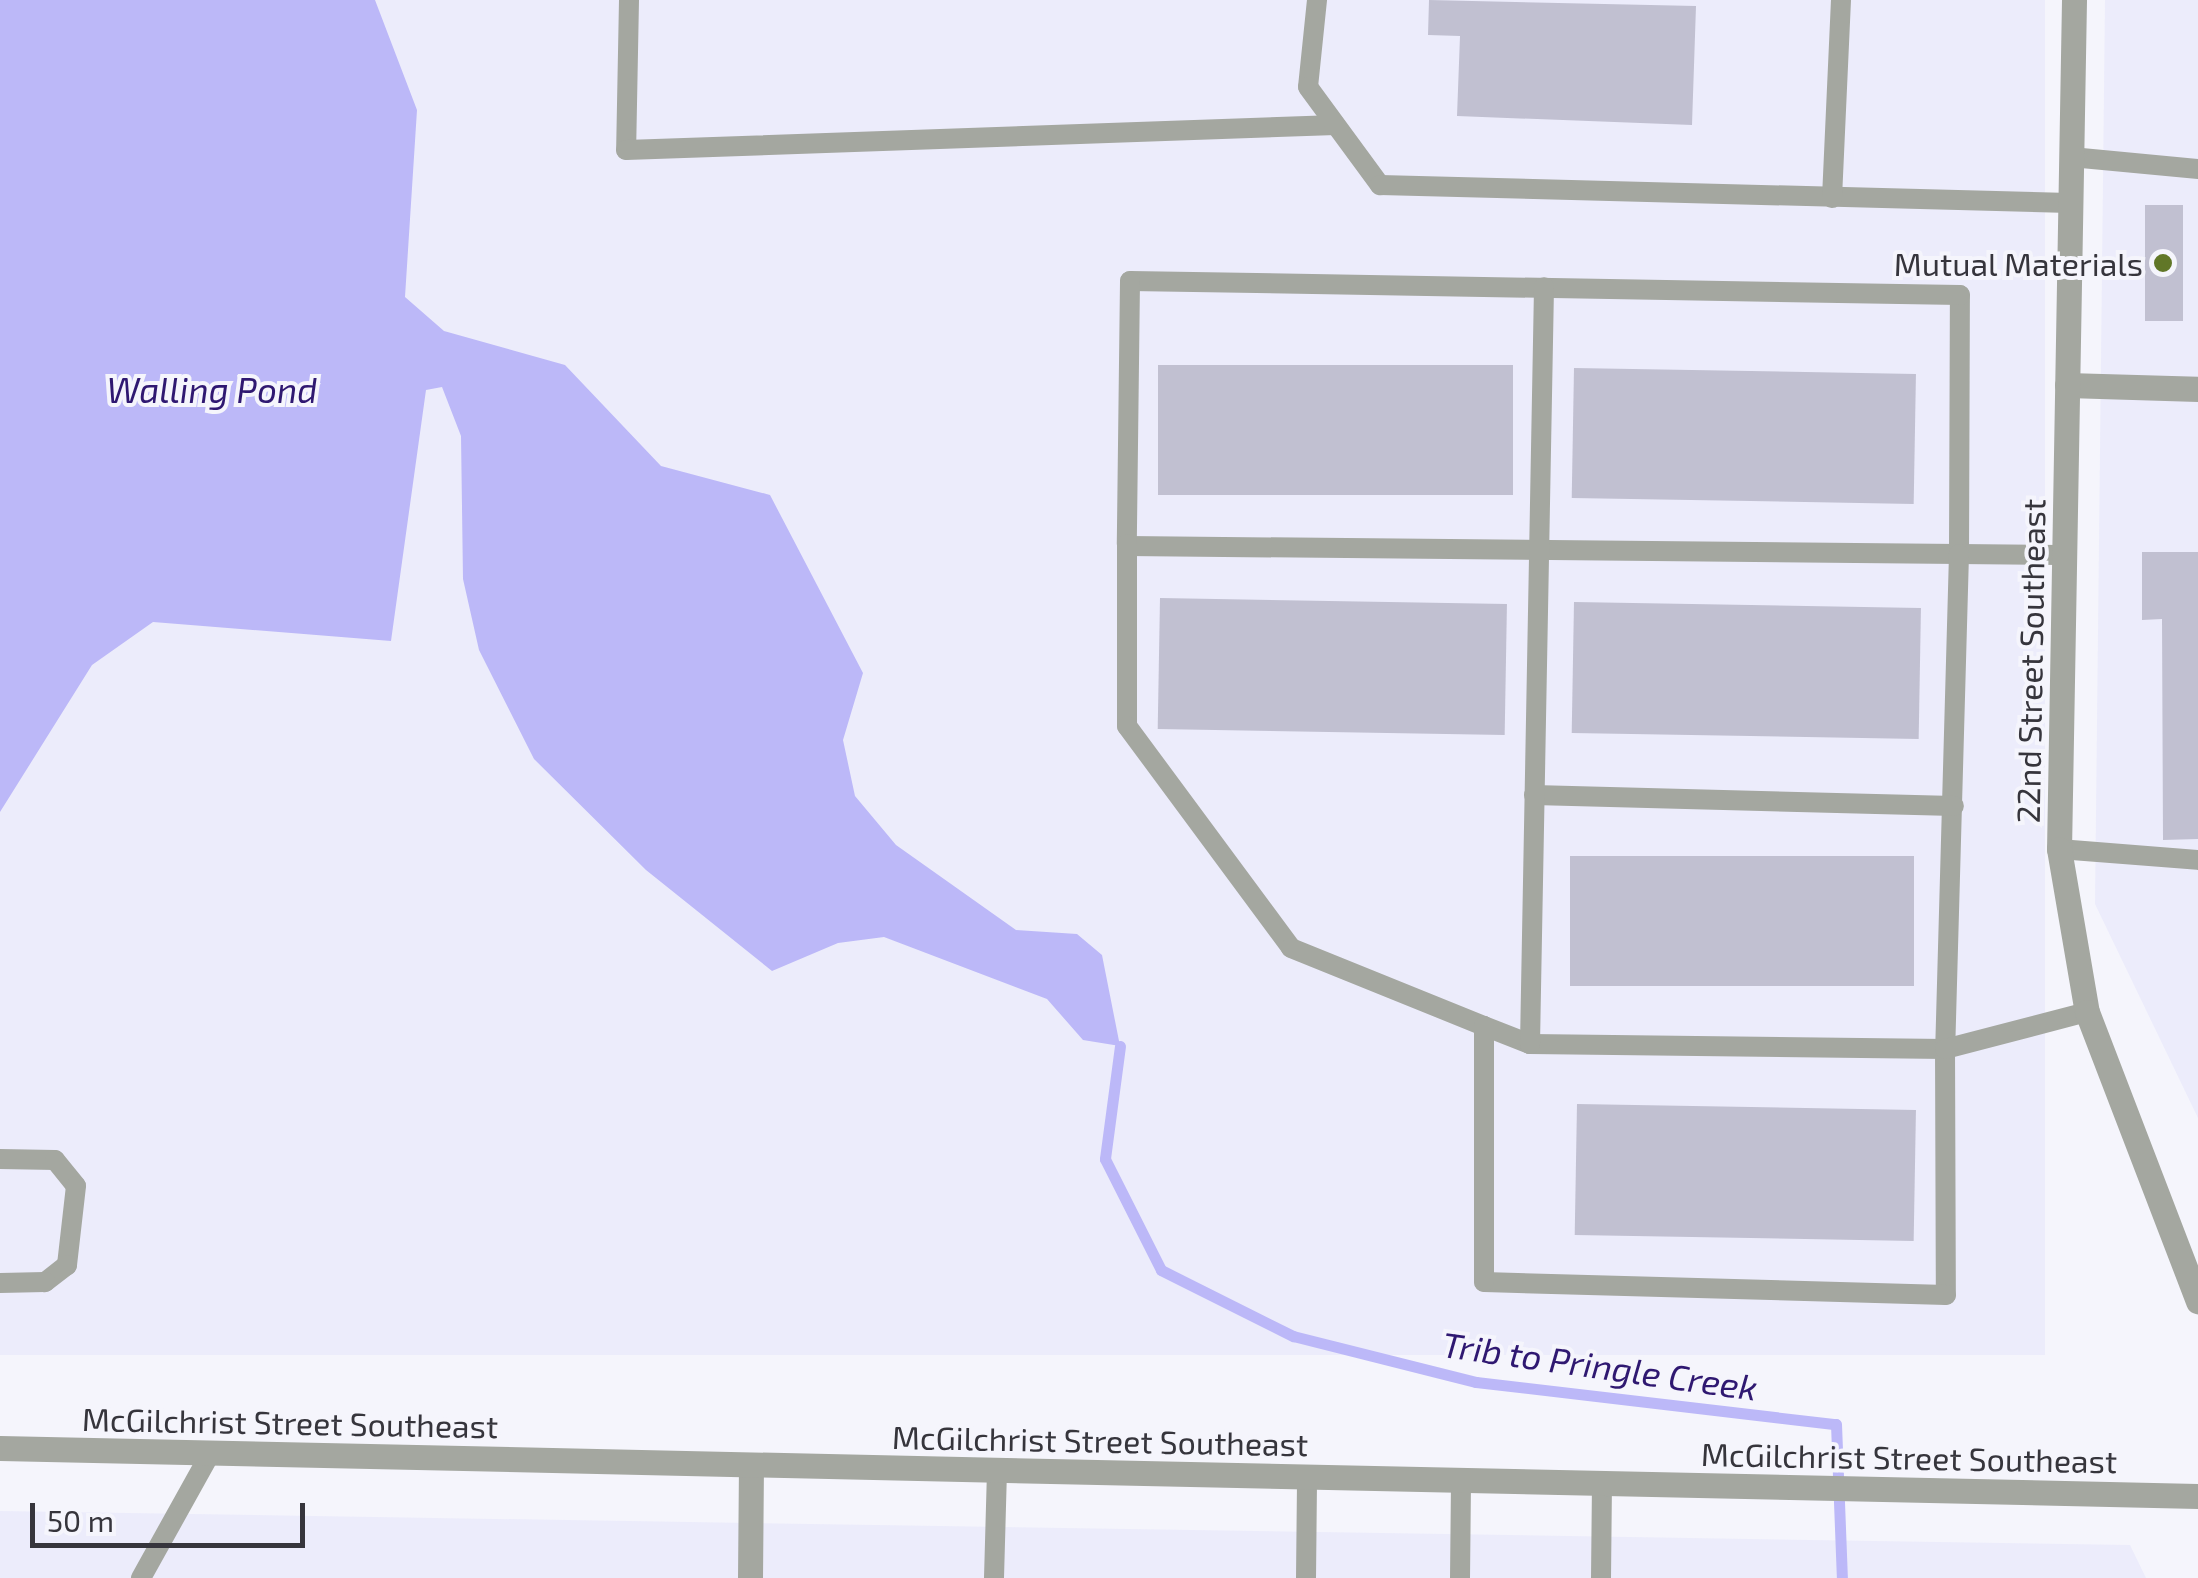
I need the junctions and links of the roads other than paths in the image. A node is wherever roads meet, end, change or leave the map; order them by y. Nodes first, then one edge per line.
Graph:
1 (629, 0) edge
2 (1317, 0) edge
3 (1840, 0) edge
4 (2074, 0) edge
5 (1336, 125) junction
6 (2072, 157) junction
7 (2198, 168) edge
8 (1832, 198) junction
9 (2070, 203) junction
10 (1544, 287) junction
11 (2067, 385) junction
12 (2198, 389) edge
13 (1128, 546) junction
14 (1538, 552) junction
15 (1960, 554) junction
16 (2064, 555) junction
17 (1534, 796) junction
18 (1954, 806) junction
19 (2059, 850) junction
20 (2198, 860) edge
21 (2087, 1012) junction
22 (1484, 1026) junction
23 (1530, 1044) junction
24 (1946, 1049) junction
25 (0, 1159) edge
26 (0, 1283) edge
27 (2198, 1301) edge
28 (0, 1448) edge
29 (212, 1452) junction
30 (751, 1465) junction
31 (997, 1470) junction
32 (1307, 1477) junction
33 (1462, 1480) junction
34 (1602, 1483) junction
35 (2198, 1496) edge
36 (140, 1578) edge
37 (750, 1578) edge
38 (994, 1578) edge
39 (1306, 1578) edge
40 (1460, 1578) edge
41 (1602, 1578) edge

1 - 5 lane
2 - 5 lane
3 - 8 lane
4 - 6 street, 22nd Street Southeast
5 - 8 lane
6 - 7 lane
6 - 9 street, 22nd Street Southeast
8 - 9 lane
9 - 11 street, 22nd Street Southeast
10 - 13 lane
10 - 14 lane
10 - 15 lane
11 - 12 street
11 - 16 street, 22nd Street Southeast
13 - 14 lane
13 - 22 lane
14 - 15 lane
14 - 17 lane
15 - 16 lane
15 - 18 lane
16 - 19 street, 22nd Street Southeast
17 - 18 lane
17 - 23 lane
18 - 24 lane
19 - 20 lane
19 - 21 street, 22nd Street Southeast
21 - 24 lane
21 - 27 street, 22nd Street Southeast
22 - 23 lane
22 - 24 lane
23 - 24 lane
25 - 26 lane
28 - 29 street, McGilchrist Street Southeast
29 - 30 street, McGilchrist Street Southeast
29 - 36 lane
30 - 31 street, McGilchrist Street Southeast
30 - 37 street
31 - 32 street, McGilchrist Street Southeast
31 - 38 lane
32 - 33 street, McGilchrist Street Southeast
32 - 39 lane
33 - 34 street, McGilchrist Street Southeast
33 - 40 lane
34 - 35 street, McGilchrist Street Southeast
34 - 41 lane

